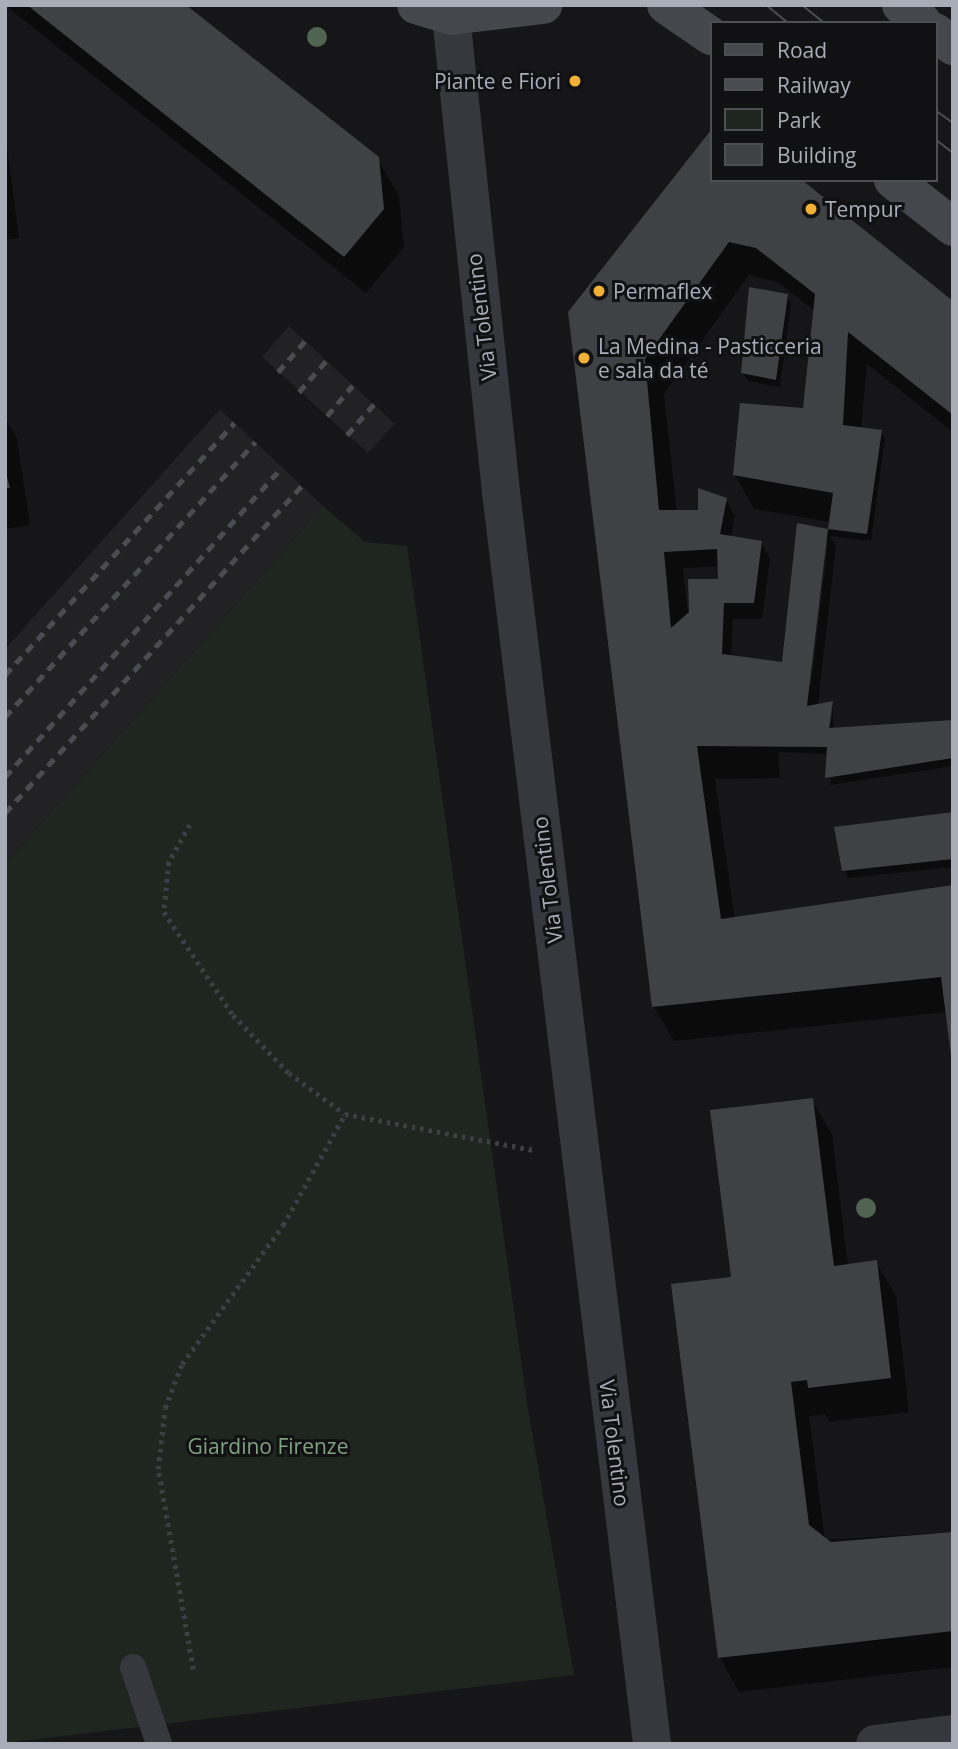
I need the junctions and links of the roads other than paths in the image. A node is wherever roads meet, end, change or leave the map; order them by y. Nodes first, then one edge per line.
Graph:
1 (543, 5) edge
2 (666, 5) edge
3 (901, 5) edge
4 (434, 11) edge
5 (921, 21) edge
6 (937, 34) edge
7 (710, 35) edge
8 (953, 46) edge
9 (896, 182) edge
10 (953, 227) edge
11 (133, 1668) dead end
12 (953, 1734) edge
13 (159, 1744) edge
14 (652, 1744) edge
15 (875, 1744) edge

1 - 4 main road
2 - 7 main road
3 - 5 main road
4 - 14 street, Via Tolentino
6 - 8 main road
9 - 10 main road
11 - 13 lane
12 - 15 street

